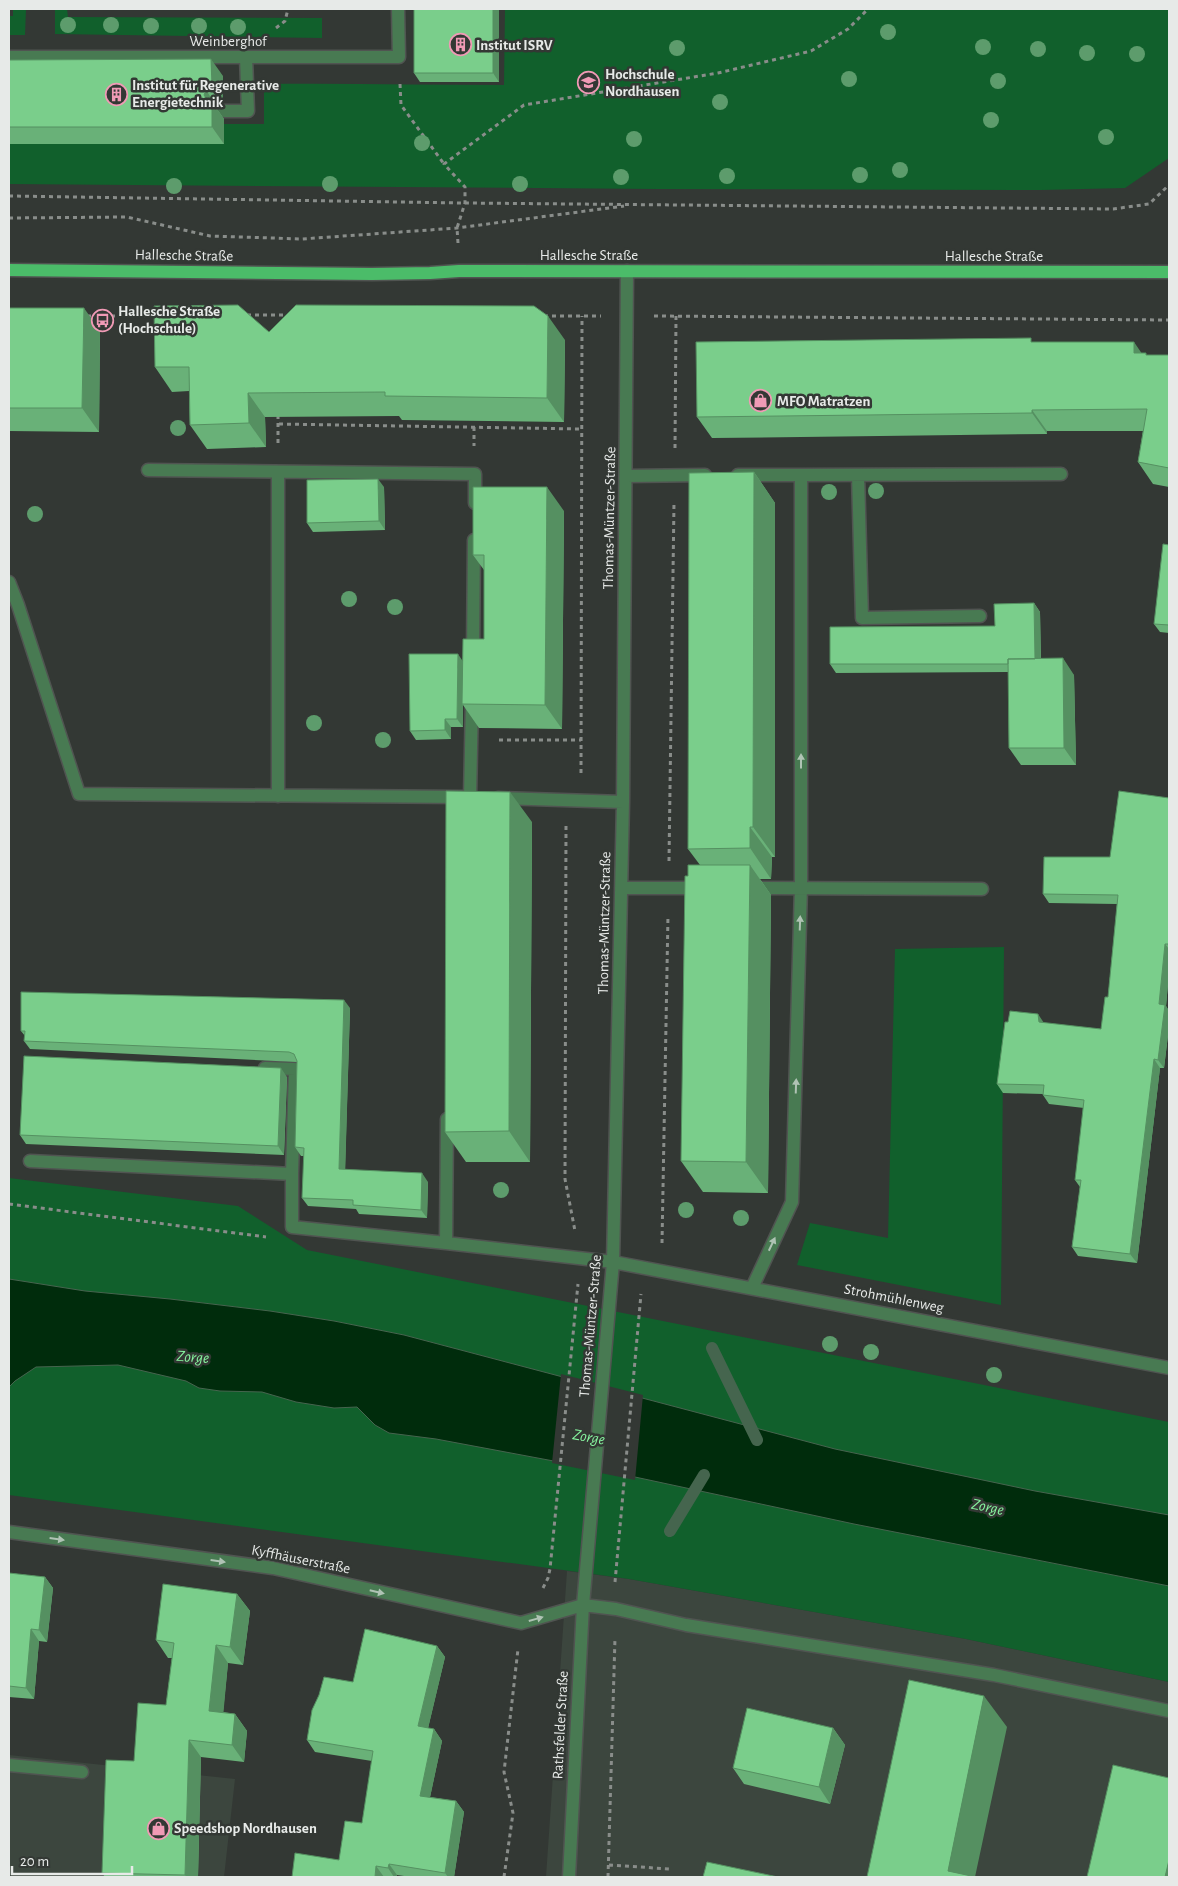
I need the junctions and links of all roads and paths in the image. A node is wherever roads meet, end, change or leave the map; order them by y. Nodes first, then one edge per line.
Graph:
1 (288, 9) edge
2 (398, 9) edge
3 (868, 9) edge
4 (274, 30) dead end
5 (9, 57) edge
6 (246, 57) junction
7 (399, 57) junction
8 (224, 111) dead end
9 (444, 164) junction
10 (1169, 185) edge
11 (9, 196) edge
12 (465, 203) junction
13 (638, 205) junction
14 (9, 218) edge
15 (457, 228) junction
16 (9, 270) edge
17 (459, 270) junction
18 (627, 271) junction
19 (1169, 272) edge
20 (298, 315) edge
21 (79, 316) edge
22 (158, 316) edge
23 (238, 316) edge
24 (543, 316) edge
25 (627, 316) junction
26 (676, 316) junction
27 (1169, 320) edge
28 (278, 414) edge
29 (278, 424) junction
30 (581, 429) junction
31 (148, 470) dead end
32 (278, 472) junction
33 (858, 474) junction
34 (1062, 474) dead end
35 (675, 475) junction
36 (801, 475) junction
37 (626, 476) junction
38 (9, 582) edge
39 (13, 605) edge
40 (980, 616) dead end
41 (472, 671) edge
42 (472, 690) edge
43 (472, 740) junction
44 (581, 740) junction
45 (278, 796) junction
46 (480, 798) junction
47 (566, 801) junction
48 (581, 801) junction
49 (623, 802) junction
50 (801, 887) junction
51 (621, 888) junction
52 (716, 888) edge
53 (735, 888) edge
54 (669, 889) junction
55 (982, 890) dead end
56 (256, 1067) edge
57 (447, 1105) edge
58 (30, 1161) dead end
59 (292, 1174) junction
60 (9, 1204) edge
61 (292, 1227) junction
62 (446, 1243) junction
63 (580, 1259) junction
64 (612, 1262) junction
65 (661, 1271) junction
66 (752, 1288) junction
67 (576, 1304) dead end
68 (639, 1316) dead end
69 (1169, 1368) edge
70 (9, 1532) edge
71 (550, 1569) dead end
72 (585, 1574) joint
73 (616, 1578) dead end
74 (583, 1606) junction
75 (616, 1609) junction
76 (521, 1624) junction
77 (1169, 1711) edge
78 (9, 1765) edge
79 (82, 1772) dead end
80 (609, 1865) junction
81 (670, 1869) dead end
82 (504, 1877) edge
83 (569, 1877) edge
84 (608, 1877) edge

1 - 4 path
2 - 7 street
3 - 9 path
5 - 6 street, Weinberghof
6 - 7 street, Weinberghof
6 - 8 street
7 - 9 path
9 - 12 path
10 - 13 path
11 - 12 path
12 - 13 path
12 - 15 path
13 - 15 path
14 - 15 path
15 - 17 path
16 - 17 main road, Hallesche Straße
17 - 18 main road, Hallesche Straße
18 - 19 main road, Hallesche Straße
18 - 25 street, Thomas-Müntzer-Straße
20 - 23 path
21 - 22 path
24 - 30 path
25 - 26 path
25 - 37 street, Thomas-Müntzer-Straße
26 - 27 path
26 - 35 path
28 - 29 path
29 - 30 path
29 - 32 path
30 - 44 path
31 - 32 street
32 - 41 street
32 - 45 street
33 - 34 street
33 - 36 street
33 - 40 street
35 - 36 street
35 - 37 street
35 - 54 path
50 -> 36 street
37 - 49 street, Thomas-Müntzer-Straße
38 - 39 street
39 - 45 street
42 - 43 street
43 - 44 path
43 - 46 street
44 - 48 path
45 - 46 street
46 - 47 street
47 - 48 street
47 - 63 path
48 - 49 street
49 - 51 street, Thomas-Müntzer-Straße
50 - 53 street
50 - 55 street
66 -> 50 street
51 - 54 street
51 - 64 street, Thomas-Müntzer-Straße
52 - 54 street
54 - 65 path
56 - 59 street
57 - 62 street
58 - 59 street
59 - 61 street
60 - 61 path
61 - 62 street, Strohmühlenweg
62 - 63 street, Strohmühlenweg
63 - 64 street, Strohmühlenweg
64 - 65 street, Strohmühlenweg
64 - 72 street, Thomas-Müntzer-Straße
65 - 66 street, Strohmühlenweg
66 - 69 street, Strohmühlenweg
67 - 71 path
68 - 73 path
70 -> 76 street, Kyffhäuserstraße
72 - 74 street, Rathsfelder Straße
74 - 75 street
76 -> 74 street, Kyffhäuserstraße
74 - 83 street, Rathsfelder Straße
75 - 77 street
75 - 80 path
76 - 82 path
78 - 79 street
80 - 81 path
80 - 84 path

